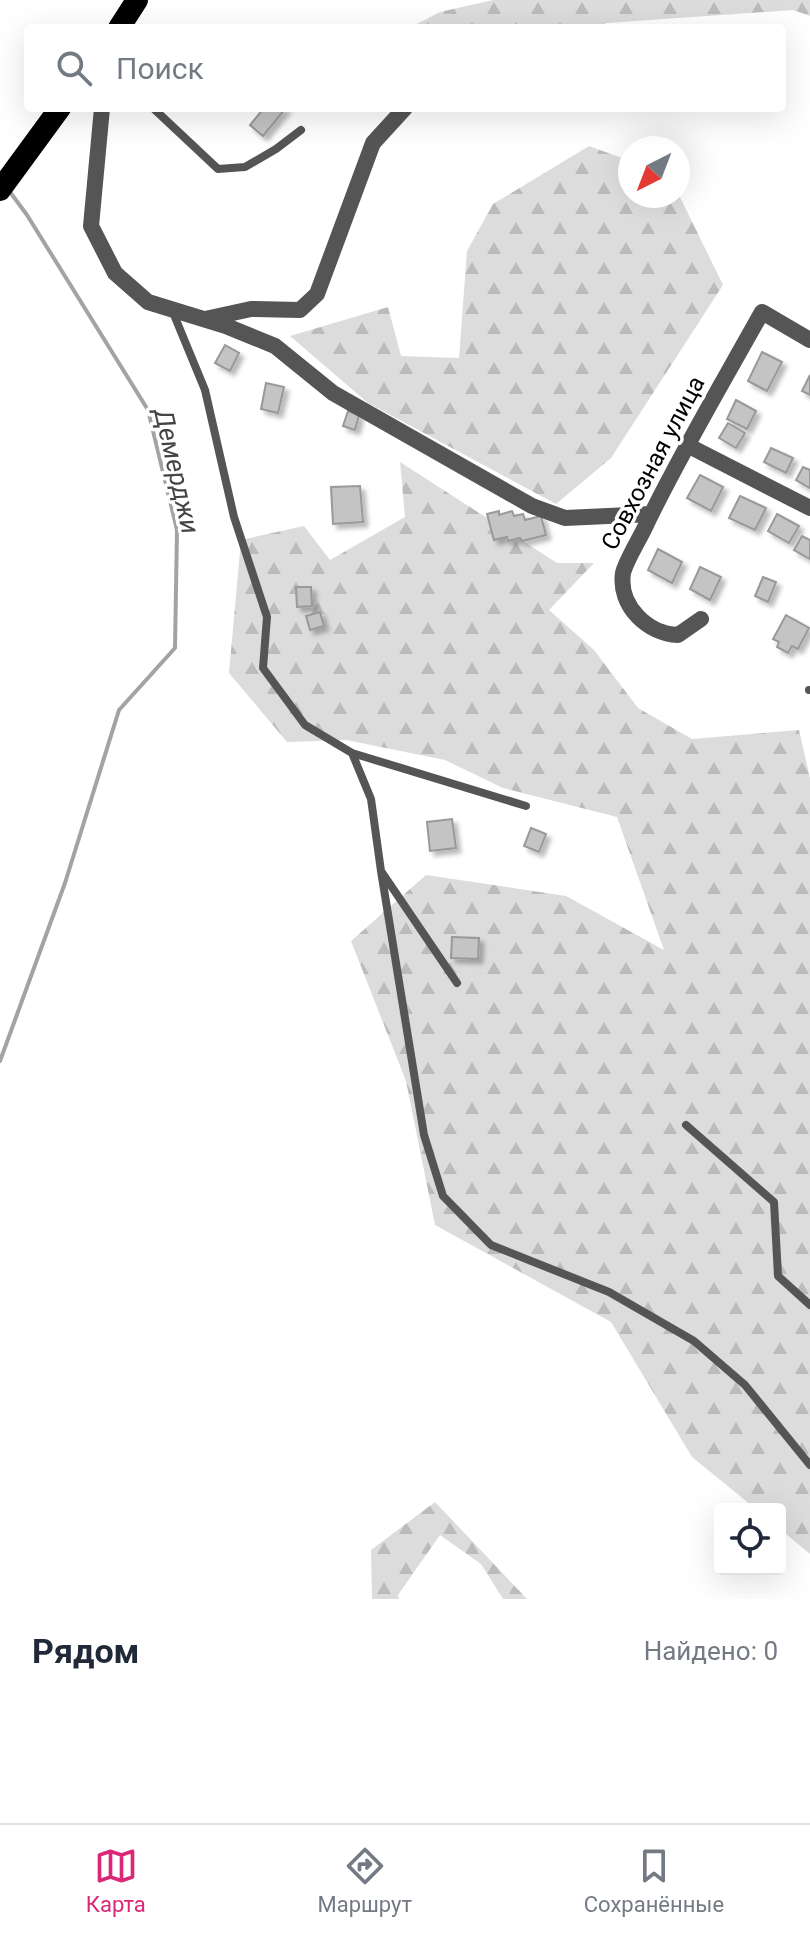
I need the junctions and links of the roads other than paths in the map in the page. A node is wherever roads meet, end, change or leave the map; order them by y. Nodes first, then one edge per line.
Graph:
1 (121, 0) edge
2 (137, 0) edge
3 (107, 24) edge
4 (122, 24) edge
5 (45, 112) edge
6 (57, 112) edge
7 (102, 112) edge
8 (157, 112) edge
9 (401, 112) edge
10 (301, 130) dead end
11 (4, 176) edge
12 (172, 309) junction
13 (204, 319) junction
14 (810, 340) edge
15 (687, 445) junction
16 (810, 508) edge
17 (651, 514) junction
18 (701, 619) dead end
19 (352, 753) junction
20 (526, 806) dead end
21 (381, 871) junction
22 (457, 983) dead end
23 (686, 1125) dead end
24 (810, 1305) edge
25 (810, 1465) edge

1 - 3 highway
2 - 4 highway
5 - 11 highway
6 - 11 highway
7 - 12 street
8 - 10 lane
9 - 13 street
12 - 13 street
12 - 19 lane
13 - 17 street
14 - 15 street, Совхозная улица
15 - 16 street
15 - 17 street, Совхозная улица
17 - 18 street, Совхозная улица
19 - 20 lane
19 - 21 lane
21 - 22 lane
21 - 25 lane
23 - 24 lane

